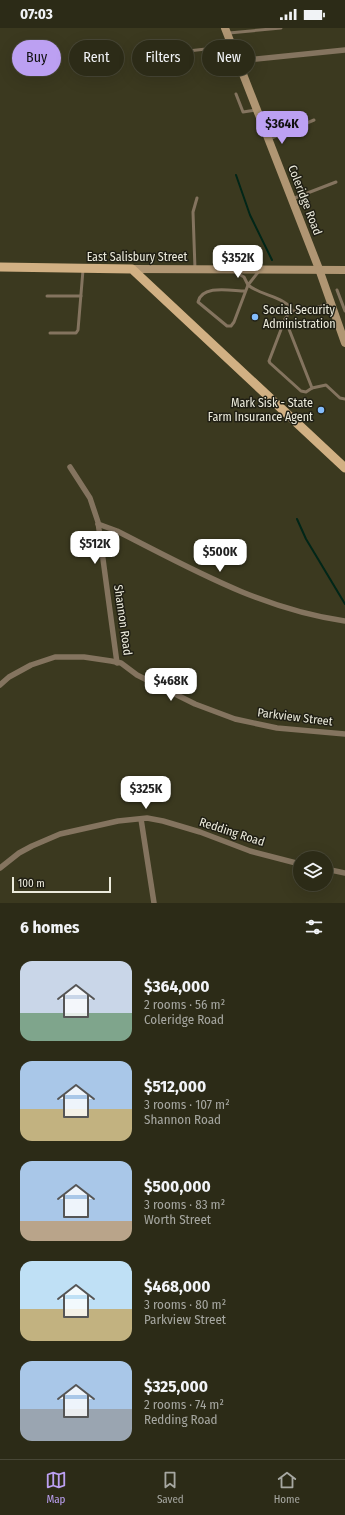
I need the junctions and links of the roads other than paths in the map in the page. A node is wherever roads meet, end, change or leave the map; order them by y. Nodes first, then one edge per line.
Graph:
1 (281, 28) edge
2 (226, 31) edge
3 (345, 50) edge
4 (255, 59) edge
5 (244, 76) edge
6 (236, 94) dead end
7 (258, 109) junction
8 (314, 120) dead end
9 (269, 139) junction
10 (336, 182) dead end
11 (197, 198) dead end
12 (292, 199) junction
13 (0, 267) edge
14 (83, 268) junction
15 (132, 269) junction
16 (195, 269) junction
17 (228, 269) junction
18 (261, 269) junction
19 (319, 269) junction
20 (345, 270) edge
21 (248, 285) junction
22 (336, 290) dead end
23 (246, 292) junction
24 (47, 296) dead end
25 (81, 296) junction
26 (331, 303) junction
27 (292, 311) junction
28 (345, 311) edge
29 (285, 319) junction
30 (344, 333) edge
31 (50, 334) dead end
32 (345, 343) edge
33 (312, 388) junction
34 (345, 399) edge
35 (70, 467) dead end
36 (345, 468) edge
37 (98, 524) junction
38 (345, 621) edge
39 (118, 663) junction
40 (0, 685) edge
41 (345, 734) edge
42 (141, 819) junction
43 (293, 862) edge
44 (0, 868) edge
45 (333, 870) edge
46 (345, 873) edge
47 (154, 903) edge

1 - 2 lane
3 - 4 street
5 - 7 street, Coleridge Road
6 - 7 lane
7 - 9 street, Coleridge Road
8 - 9 lane
9 - 12 street, Coleridge Road
10 - 12 lane
11 - 16 lane
12 - 19 street, Coleridge Road
13 - 14 main road, East Salisbury Street
14 - 15 main road, East Salisbury Street
14 - 25 lane
15 - 16 street, East Salisbury Street
15 - 36 main road
16 - 17 street, East Salisbury Street
17 - 18 street, East Salisbury Street
17 - 21 lane
18 - 19 street, East Salisbury Street
18 - 21 lane
19 - 20 street, East Salisbury Street
19 - 26 street, Coleridge Road
21 - 23 lane
21 - 27 lane
22 - 28 lane
23 - 23 lane
24 - 25 lane
25 - 31 lane
26 - 27 lane
26 - 30 street, Coleridge Road
27 - 29 lane
29 - 33 lane
29 - 33 lane
30 - 32 street, Coleridge Road
33 - 34 lane
35 - 37 street, Shannon Road
37 - 38 street
37 - 39 street, Shannon Road
39 - 40 street, Parkview Street
39 - 41 street, Parkview Street
42 - 43 street, Redding Road
42 - 44 street, Redding Road
42 - 47 street
45 - 46 street

